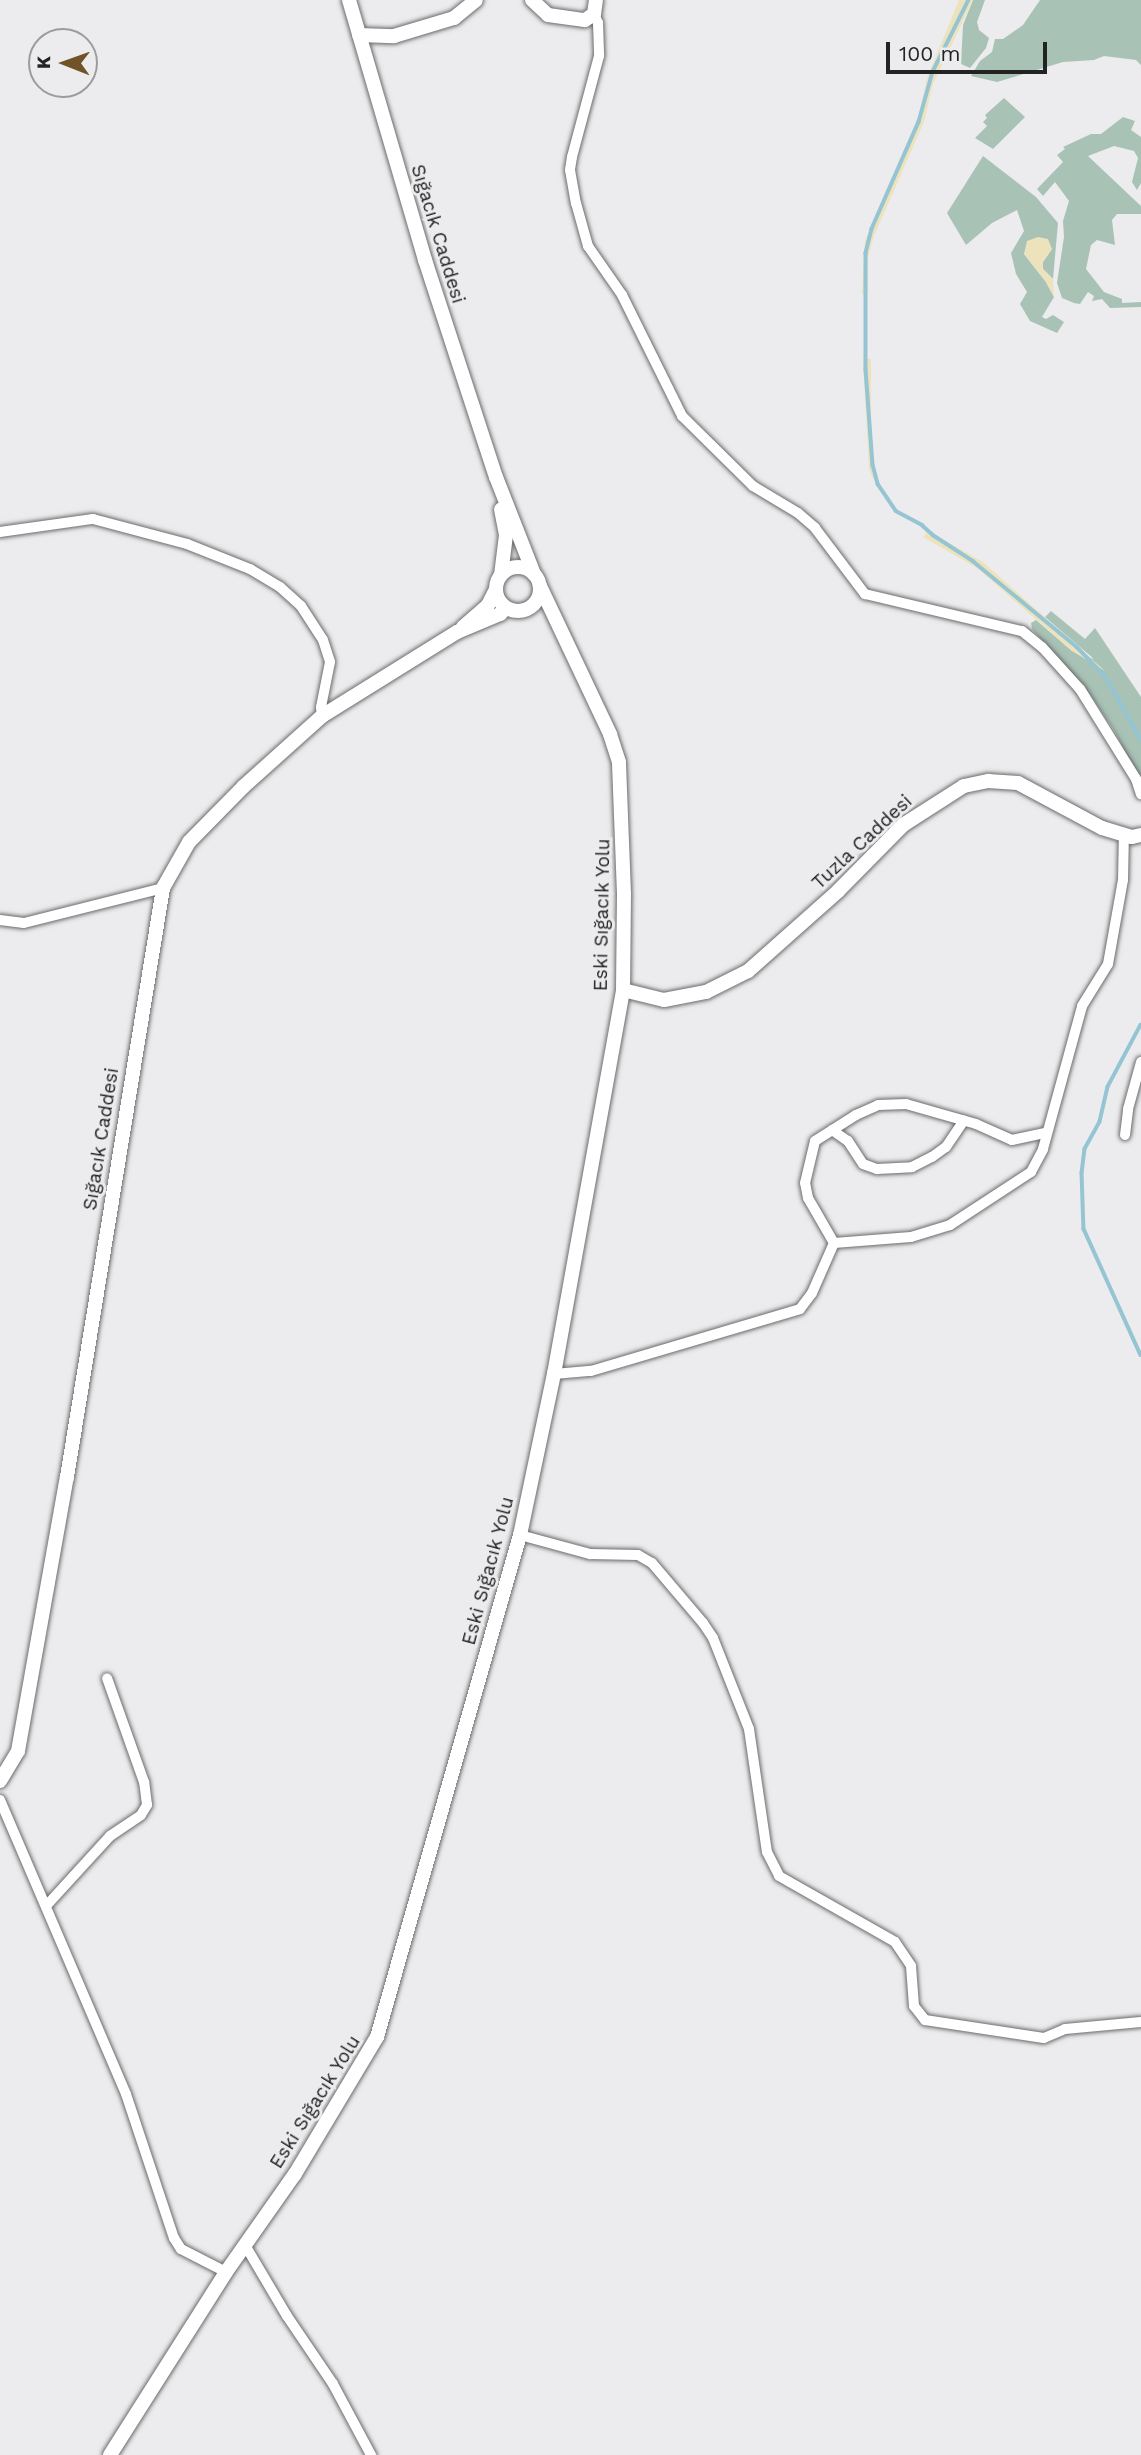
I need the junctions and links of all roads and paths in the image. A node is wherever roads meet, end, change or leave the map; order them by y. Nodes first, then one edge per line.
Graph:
1 (349, 0) edge
2 (475, 0) edge
3 (532, 0) edge
4 (595, 7) edge
5 (359, 35) junction
6 (496, 477) junction
7 (0, 533) edge
8 (537, 580) junction
9 (498, 582) junction
10 (513, 609) junction
11 (557, 625) junction
12 (457, 632) junction
13 (322, 716) junction
14 (1141, 794) edge
15 (1124, 834) junction
16 (1141, 835) edge
17 (163, 888) junction
18 (0, 920) edge
19 (622, 990) junction
20 (1141, 1062) edge
21 (964, 1120) junction
22 (832, 1130) junction
23 (1046, 1133) junction
24 (1125, 1135) dead end
25 (834, 1243) junction
26 (554, 1374) junction
27 (520, 1535) junction
28 (107, 1678) dead end
29 (0, 1781) edge
30 (0, 1800) edge
31 (0, 1813) edge
32 (9, 1822) junction
33 (47, 1905) junction
34 (1141, 2022) edge
35 (245, 2245) junction
36 (226, 2272) junction
37 (110, 2455) edge
38 (370, 2455) edge

1 - 5 main road, Sığacık Caddesi
2 - 5 main road
3 - 4 main road
4 - 14 street
5 - 6 main road, Sığacık Caddesi
6 - 8 main road, Eski Sığacık Yolu
6 - 9 main road
7 - 13 street
8 - 9 main road
8 - 10 main road
8 - 11 main road, Eski Sığacık Yolu
9 - 10 main road
9 - 12 main road
10 - 11 main road
10 - 12 main road
11 - 19 main road, Eski Sığacık Yolu
12 - 13 main road, Sığacık Caddesi
13 - 17 main road, Sığacık Caddesi
15 - 16 main road, Tuzla Caddesi
15 - 19 main road, Tuzla Caddesi
15 - 23 street
17 - 18 street
17 - 29 main road, Sığacık Caddesi
19 - 26 main road, Eski Sığacık Yolu
20 - 24 street
21 - 22 street
21 - 22 street
21 - 23 street
22 - 25 street
23 - 25 street
25 - 26 street
26 - 27 main road, Eski Sığacık Yolu
27 - 34 street
27 - 35 main road, Eski Sığacık Yolu
28 - 33 street
30 - 32 street
31 - 32 street
32 - 33 street
33 - 36 street
35 - 36 main road, Eski Sığacık Yolu
35 - 38 street
36 - 37 main road, Eski Sığacık Yolu

